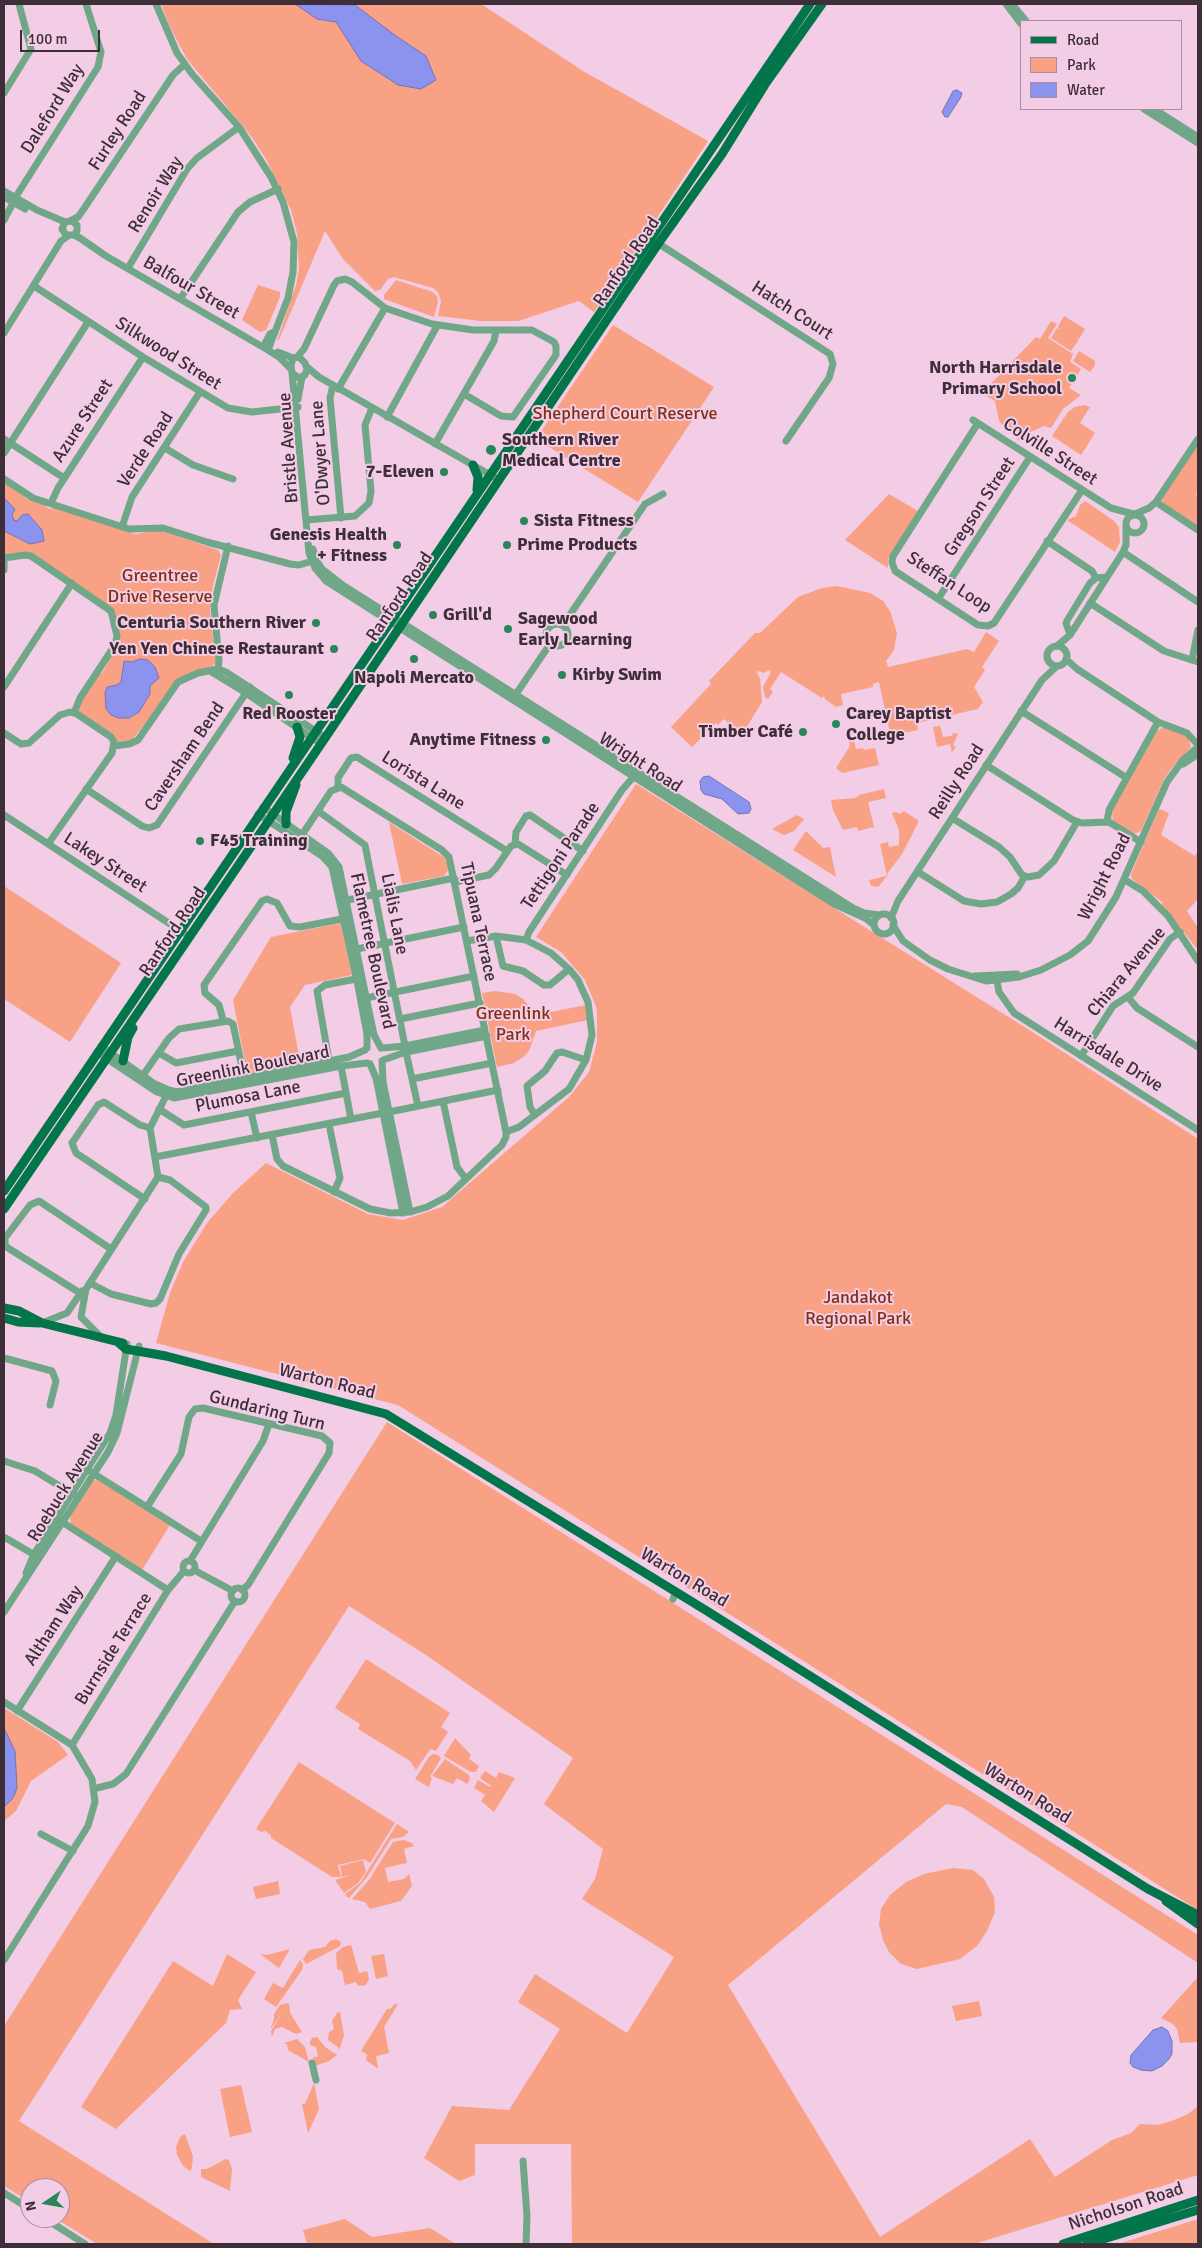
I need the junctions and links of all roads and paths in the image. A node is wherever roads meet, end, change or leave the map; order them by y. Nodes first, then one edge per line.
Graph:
1 (19, 4) edge
2 (86, 4) edge
3 (156, 4) edge
4 (810, 4) edge
5 (822, 4) edge
6 (1006, 4) edge
7 (1012, 4) edge
8 (1025, 20) edge
9 (1020, 23) edge
10 (184, 64) junction
11 (4, 94) edge
12 (1146, 110) edge
13 (1156, 110) edge
14 (239, 127) junction
15 (1198, 137) edge
16 (1198, 143) edge
17 (278, 189) junction
18 (4, 191) edge
19 (4, 197) edge
20 (14, 200) junction
21 (4, 220) edge
22 (70, 229) junction
23 (655, 242) junction
24 (129, 267) junction
25 (34, 286) junction
26 (181, 298) junction
27 (385, 308) junction
28 (88, 322) junction
29 (437, 326) junction
30 (496, 331) junction
31 (4, 333) edge
32 (266, 347) junction
33 (304, 349) junction
34 (143, 357) junction
35 (295, 358) junction
36 (306, 365) junction
37 (291, 371) junction
38 (303, 377) junction
39 (319, 378) junction
40 (336, 387) junction
41 (200, 392) junction
42 (464, 394) junction
43 (297, 407) junction
44 (372, 408) junction
45 (387, 416) junction
46 (976, 422) joint
47 (1198, 432) edge
48 (1198, 439) edge
49 (7, 441) edge
50 (786, 441) dead end
51 (435, 444) junction
52 (1192, 446) junction
53 (165, 448) junction
54 (4, 453) edge
55 (1030, 457) junction
56 (473, 466) junction
57 (489, 475) junction
58 (4, 478) edge
59 (64, 478) junction
60 (233, 479) dead end
61 (499, 480) junction
62 (1082, 490) junction
63 (663, 494) dead end
64 (474, 497) junction
65 (1156, 502) junction
66 (51, 504) junction
67 (1111, 508) junction
68 (1149, 508) junction
69 (1134, 514) junction
70 (341, 518) junction
71 (308, 520) junction
72 (1144, 523) junction
73 (1126, 526) junction
74 (122, 527) junction
75 (1198, 530) edge
76 (1138, 532) junction
77 (1047, 541) junction
78 (1126, 545) junction
79 (228, 546) junction
80 (1123, 552) junction
81 (4, 559) edge
82 (314, 561) junction
83 (4, 570) edge
84 (1107, 577) junction
85 (1096, 578) junction
86 (72, 584) junction
87 (938, 599) junction
88 (1198, 602) edge
89 (1090, 603) junction
90 (396, 622) junction
91 (563, 625) junction
92 (1198, 630) edge
93 (1069, 636) junction
94 (550, 644) junction
95 (1061, 648) junction
96 (1066, 659) junction
97 (1048, 661) junction
98 (1195, 661) edge
99 (1058, 666) junction
100 (218, 669) junction
101 (1077, 669) junction
102 (207, 670) junction
103 (1042, 680) junction
104 (4, 687) edge
105 (248, 690) junction
106 (514, 696) junction
107 (1021, 711) junction
108 (74, 713) junction
109 (1158, 722) junction
110 (297, 727) junction
111 (4, 733) edge
112 (314, 734) junction
113 (323, 741) junction
114 (114, 746) junction
115 (1198, 746) edge
116 (1198, 754) edge
117 (293, 764) junction
118 (986, 765) junction
119 (1178, 766) junction
120 (633, 771) junction
121 (298, 778) junction
122 (1127, 778) junction
123 (338, 787) junction
124 (86, 789) junction
125 (261, 811) junction
126 (318, 811) junction
127 (4, 815) edge
128 (270, 817) junction
129 (952, 818) junction
130 (1077, 822) junction
131 (1107, 822) junction
132 (286, 824) junction
133 (300, 838) junction
134 (1141, 842) junction
135 (48, 844) junction
136 (515, 844) junction
137 (507, 851) junction
138 (583, 851) junction
139 (758, 851) junction
140 (918, 872) junction
141 (568, 874) junction
142 (1025, 876) junction
143 (455, 880) junction
144 (1125, 880) junction
145 (375, 894) junction
146 (343, 901) junction
147 (898, 902) junction
148 (881, 915) junction
149 (347, 918) junction
150 (892, 921) junction
151 (874, 925) junction
152 (464, 927) junction
153 (179, 930) junction
154 (1180, 932) junction
155 (887, 933) junction
156 (496, 936) junction
157 (190, 937) junction
158 (900, 938) junction
159 (526, 940) junction
160 (467, 941) junction
161 (385, 944) junction
162 (357, 949) junction
163 (1198, 961) edge
164 (569, 969) junction
165 (474, 976) junction
166 (356, 978) junction
167 (1000, 978) junction
168 (395, 993) junction
169 (1128, 997) junction
170 (366, 998) junction
171 (480, 1003) junction
172 (137, 1014) junction
173 (400, 1020) junction
174 (226, 1021) junction
175 (486, 1033) junction
176 (1198, 1047) edge
177 (381, 1048) junction
178 (99, 1049) junction
179 (366, 1049) junction
180 (406, 1049) junction
181 (238, 1051) junction
182 (159, 1052) junction
183 (108, 1055) junction
184 (1081, 1056) junction
185 (383, 1060) junction
186 (586, 1060) junction
187 (123, 1061) junction
188 (329, 1061) junction
189 (492, 1063) junction
190 (368, 1064) junction
191 (341, 1066) junction
192 (141, 1078) junction
193 (412, 1079) junction
194 (245, 1082) junction
195 (498, 1090) junction
196 (167, 1093) junction
197 (346, 1093) junction
198 (443, 1101) junction
199 (418, 1106) junction
200 (159, 1109) junction
201 (251, 1112) junction
202 (386, 1112) junction
203 (535, 1115) junction
204 (351, 1119) junction
205 (329, 1124) junction
206 (150, 1128) junction
207 (1198, 1130) edge
208 (506, 1132) junction
209 (272, 1135) junction
210 (257, 1138) junction
211 (155, 1157) junction
212 (30, 1171) junction
213 (158, 1177) junction
214 (466, 1179) junction
215 (4, 1191) edge
216 (334, 1192) junction
217 (4, 1197) edge
218 (145, 1199) junction
219 (4, 1209) edge
220 (406, 1212) junction
221 (111, 1249) junction
222 (85, 1288) junction
223 (4, 1308) edge
224 (4, 1318) edge
225 (42, 1323) junction
226 (104, 1340) junction
227 (124, 1345) junction
228 (138, 1349) junction
229 (4, 1358) edge
230 (125, 1383) junction
231 (50, 1405) dead end
232 (269, 1424) junction
233 (4, 1461) edge
234 (91, 1472) junction
235 (75, 1496) junction
236 (147, 1506) junction
237 (59, 1521) junction
238 (4, 1537) edge
239 (201, 1541) junction
240 (37, 1556) junction
241 (116, 1556) junction
242 (190, 1561) junction
243 (194, 1570) junction
244 (184, 1571) junction
245 (168, 1590) junction
246 (242, 1590) junction
247 (233, 1591) junction
248 (235, 1601) junction
249 (4, 1612) edge
250 (4, 1702) edge
251 (17, 1711) junction
252 (72, 1745) junction
253 (93, 1789) junction
254 (41, 1834) dead end
255 (73, 1851) junction
256 (1156, 1893) junction
257 (1198, 1914) edge
258 (1198, 1924) edge
259 (4, 1960) edge
260 (312, 2063) dead end
261 (316, 2080) dead end
262 (523, 2162) dead end
263 (4, 2193) edge
264 (1198, 2200) edge
265 (20, 2203) edge
266 (1198, 2210) edge
267 (60, 2228) edge
268 (85, 2244) edge
269 (526, 2244) edge
270 (1063, 2244) edge
271 (1087, 2244) edge

1 - 11 street
2 - 20 street, Daleford Way
3 - 10 street
4 - 23 main road, Ranford Road
5 - 23 main road, Ranford Road
6 - 9 street
7 - 8 street
10 - 14 street
10 - 22 street, Furley Road
12 - 16 street
13 - 15 street
14 - 17 street
14 - 24 street, Renoir Way
17 - 26 street
17 - 32 street
18 - 20 street, Balfour Street
19 - 20 street, Balfour Street
20 - 21 street, Daleford Way
20 - 22 street, Balfour Street
22 - 24 street, Balfour Street
22 - 25 street, Furley Road
23 - 50 street, Hatch Court
23 - 57 main road, Ranford Road
23 - 61 main road, Ranford Road
24 - 26 street, Balfour Street
25 - 28 street, Silkwood Street
25 - 31 street, Furley Road
26 - 32 street, Balfour Street
27 - 29 street
27 - 33 street
27 - 40 street
28 - 34 street, Silkwood Street
28 - 49 street
29 - 30 street
29 - 45 street
30 - 42 street
30 - 42 street
32 - 35 street, Balfour Street
32 - 37 street, Balfour Street
33 - 35 street
33 - 36 street
34 - 41 street, Silkwood Street
34 - 59 street, Azure Street
35 - 36 street, Balfour Street
35 - 37 street
36 - 38 street
36 - 39 street, Balfour Street
37 - 38 street, Balfour Street
37 - 43 street, Bristle Avenue
38 - 39 street, Balfour Street
38 - 43 street, Bristle Avenue
39 - 40 street, Balfour Street
40 - 44 street, Balfour Street
40 - 70 street, O'Dwyer Lane
41 - 43 street, Silkwood Street
41 - 53 street, Verde Road
42 - 51 street
43 - 71 street, Bristle Avenue
44 - 45 street, Balfour Street
44 - 70 street
45 - 51 street, Balfour Street
46 - 55 street, Colville Street
46 - 87 street, Steffan Loop
47 - 52 street
48 - 52 street
49 - 54 street
49 - 59 street
51 - 56 street, Balfour Street
52 - 65 street
53 - 60 street
53 - 74 street, Verde Road
55 - 62 street, Colville Street
55 - 87 street, Gregson Street
56 - 57 street, Balfour Street
56 - 64 main road
57 - 61 street, Balfour Street
57 - 64 main road, Ranford Road
58 - 66 street
59 - 66 street, Azure Street
61 - 90 main road, Ranford Road
62 - 67 street, Colville Street
62 - 77 street, Steffan Loop
63 - 91 street
64 - 90 main road, Ranford Road
65 - 68 street
65 - 75 street
66 - 74 street
67 - 69 street, Colville Street
67 - 73 street, Colville Street
68 - 69 street
68 - 72 street
69 - 72 street
69 - 73 street
70 - 71 street
71 - 82 street, Bristle Avenue
72 - 76 street
73 - 76 street
73 - 78 street
74 - 79 street
76 - 78 street
77 - 85 street
77 - 87 street, Steffan Loop
78 - 80 street
79 - 82 street
79 - 100 street
80 - 84 street
80 - 88 street
81 - 83 street
81 - 86 street
82 - 90 street
84 - 85 street
84 - 89 street
85 - 93 street
86 - 104 street
86 - 108 street
89 - 93 street
89 - 98 street
90 - 106 street, Wright Road
90 - 112 main road, Ranford Road
90 - 113 main road, Ranford Road
91 - 94 street
91 - 94 street
92 - 98 street
93 - 95 street
94 - 106 street
95 - 96 street
95 - 97 street
96 - 99 street
96 - 101 street
97 - 99 street
97 - 103 street, Reilly Road
99 - 101 street
99 - 103 street, Reilly Road
100 - 102 street
100 - 105 street
101 - 109 street
102 - 105 street
102 - 114 street
103 - 107 street, Reilly Road
105 - 110 street
105 - 112 street
105 - 124 street, Caversham Bend
106 - 120 street, Wright Road
107 - 118 street, Reilly Road
107 - 122 street
108 - 111 street
108 - 114 street
109 - 115 street
109 - 122 street
110 - 112 street
110 - 117 main road
112 - 113 street
112 - 117 main road, Ranford Road
113 - 121 main road, Ranford Road
114 - 124 street
115 - 119 street, Wright Road
116 - 119 street, Wright Road
117 - 125 main road, Ranford Road
118 - 129 street, Reilly Road
118 - 130 street
119 - 134 street, Wright Road
120 - 138 street, Tettigoni Parade
120 - 139 street, Wright Road
121 - 128 main road, Ranford Road
121 - 132 main road
122 - 131 street
123 - 126 street
123 - 137 street, Lorista Lane
123 - 143 street, Tipuana Terrace
124 - 135 street
125 - 128 street, Flametree Boulevard
125 - 153 main road, Ranford Road
126 - 133 street
126 - 145 street, Lialis Lane
127 - 135 street, Lakey Street
128 - 132 street, Flametree Boulevard
128 - 133 street, Flametree Boulevard
128 - 157 main road, Ranford Road
129 - 140 street, Reilly Road
129 - 142 street
130 - 131 street
130 - 142 street
131 - 134 street
132 - 133 street, Flametree Boulevard
133 - 146 street, Flametree Boulevard
134 - 144 street, Wright Road
135 - 153 street, Lakey Street
136 - 137 street
136 - 138 street
136 - 141 street
137 - 143 street
138 - 141 street, Tettigoni Parade
139 - 148 street, Wright Road
139 - 151 street, Wright Road
140 - 142 street
140 - 147 street, Reilly Road
141 - 159 street, Tettigoni Parade
143 - 145 street
143 - 152 street, Tipuana Terrace
144 - 154 street
144 - 167 street, Wright Road
145 - 146 street
145 - 161 street, Lialis Lane
146 - 149 street, Flametree Boulevard
147 - 148 street, Reilly Road
147 - 150 street, Reilly Road
148 - 150 street, Wright Road
148 - 151 street
149 - 162 street, Flametree Boulevard
149 - 166 street, Flametree Boulevard
149 - 174 street
150 - 155 street
150 - 158 street, Wright Road
151 - 155 street, Wright Road
152 - 160 street, Tipuana Terrace
152 - 161 street
153 - 157 street, Lakey Street
153 - 178 main road, Ranford Road
154 - 163 street
154 - 169 street, Chiara Avenue
155 - 158 street, Wright Road
156 - 159 street
156 - 160 street
156 - 164 street
157 - 172 main road, Ranford Road
158 - 167 street, Wright Road
159 - 164 street
160 - 165 street, Tipuana Terrace
161 - 162 street
161 - 168 street, Lialis Lane
162 - 170 street, Flametree Boulevard
164 - 186 street
165 - 168 street
165 - 171 street, Tipuana Terrace
166 - 179 street, Flametree Boulevard
166 - 188 street
167 - 184 street, Harrisdale Drive
168 - 170 street
168 - 173 street, Lialis Lane
169 - 176 street
169 - 184 street, Chiara Avenue
170 - 177 street, Flametree Boulevard
171 - 173 street
171 - 175 street, Tipuana Terrace
172 - 183 main road, Ranford Road
172 - 187 main road
173 - 180 street, Lialis Lane
174 - 181 street
174 - 182 street
175 - 180 street, Greenlink Boulevard
175 - 189 street, Tipuana Terrace
177 - 179 street, Greenlink Boulevard
177 - 180 street, Greenlink Boulevard
177 - 185 street
178 - 183 street, Greenlink Boulevard
178 - 215 main road, Ranford Road
179 - 188 street, Greenlink Boulevard
179 - 190 street
180 - 185 street, Greenlink Boulevard
180 - 193 street, Lialis Lane
181 - 182 street
181 - 194 street
182 - 192 street
183 - 187 street, Greenlink Boulevard
183 - 192 street, Greenlink Boulevard
183 - 212 main road, Ranford Road
184 - 207 street, Harrisdale Drive
185 - 190 street, Greenlink Boulevard
185 - 202 street
186 - 203 street
186 - 203 street
187 - 192 street, Greenlink Boulevard
188 - 194 street, Greenlink Boulevard
189 - 193 street
189 - 195 street, Tipuana Terrace
190 - 191 street, Greenlink Boulevard
190 - 202 street
191 - 194 street, Greenlink Boulevard
191 - 197 street
192 - 196 street, Greenlink Boulevard
193 - 199 street, Lialis Lane
194 - 196 street, Greenlink Boulevard
195 - 198 street
195 - 208 street, Tipuana Terrace
196 - 200 street
197 - 201 street, Plumosa Lane
197 - 204 street
198 - 199 street
198 - 214 street
199 - 202 street
200 - 201 street, Plumosa Lane
200 - 206 street
201 - 210 street
202 - 204 street
202 - 220 street
203 - 208 street
204 - 205 street
205 - 209 street
205 - 216 street
206 - 211 street
206 - 218 street
208 - 214 street
209 - 210 street
209 - 216 street
210 - 211 street
211 - 213 street
212 - 217 main road
212 - 219 main road, Ranford Road
213 - 218 street
213 - 222 street
214 - 220 street
216 - 220 street
218 - 221 street
221 - 222 street
221 - 222 street
222 - 225 street
222 - 226 street
223 - 225 main road, Warton Road
224 - 225 main road, Warton Road
225 - 226 main road, Warton Road
226 - 227 main road, Warton Road
227 - 228 main road, Warton Road
227 - 230 street, Roebuck Avenue
228 - 230 street, Roebuck Avenue
228 - 256 main road, Warton Road
229 - 231 street
230 - 234 street, Roebuck Avenue
232 - 236 street, Gundaring Turn
232 - 239 street, Burnside Terrace
232 - 246 street, Gundaring Turn
233 - 235 street
234 - 235 street, Roebuck Avenue
234 - 236 street
235 - 237 street, Roebuck Avenue
236 - 239 street
237 - 240 street, Roebuck Avenue
237 - 241 street
238 - 240 street
239 - 242 street, Burnside Terrace
240 - 249 street, Roebuck Avenue
241 - 245 street
241 - 251 street, Altham Way
242 - 243 street
242 - 244 street, Burnside Terrace
243 - 244 street
243 - 247 street
244 - 245 street, Burnside Terrace
245 - 252 street, Burnside Terrace
246 - 247 street
246 - 248 street, Gundaring Turn
247 - 248 street
248 - 253 street, Gundaring Turn
250 - 251 street
251 - 252 street
252 - 253 street
253 - 255 street
254 - 255 street
255 - 259 street
256 - 257 main road, Warton Road
256 - 258 main road, Warton Road
260 - 261 street
262 - 269 street
263 - 265 street
264 - 270 main road, Nicholson Road
266 - 271 main road, Nicholson Road
267 - 268 street

